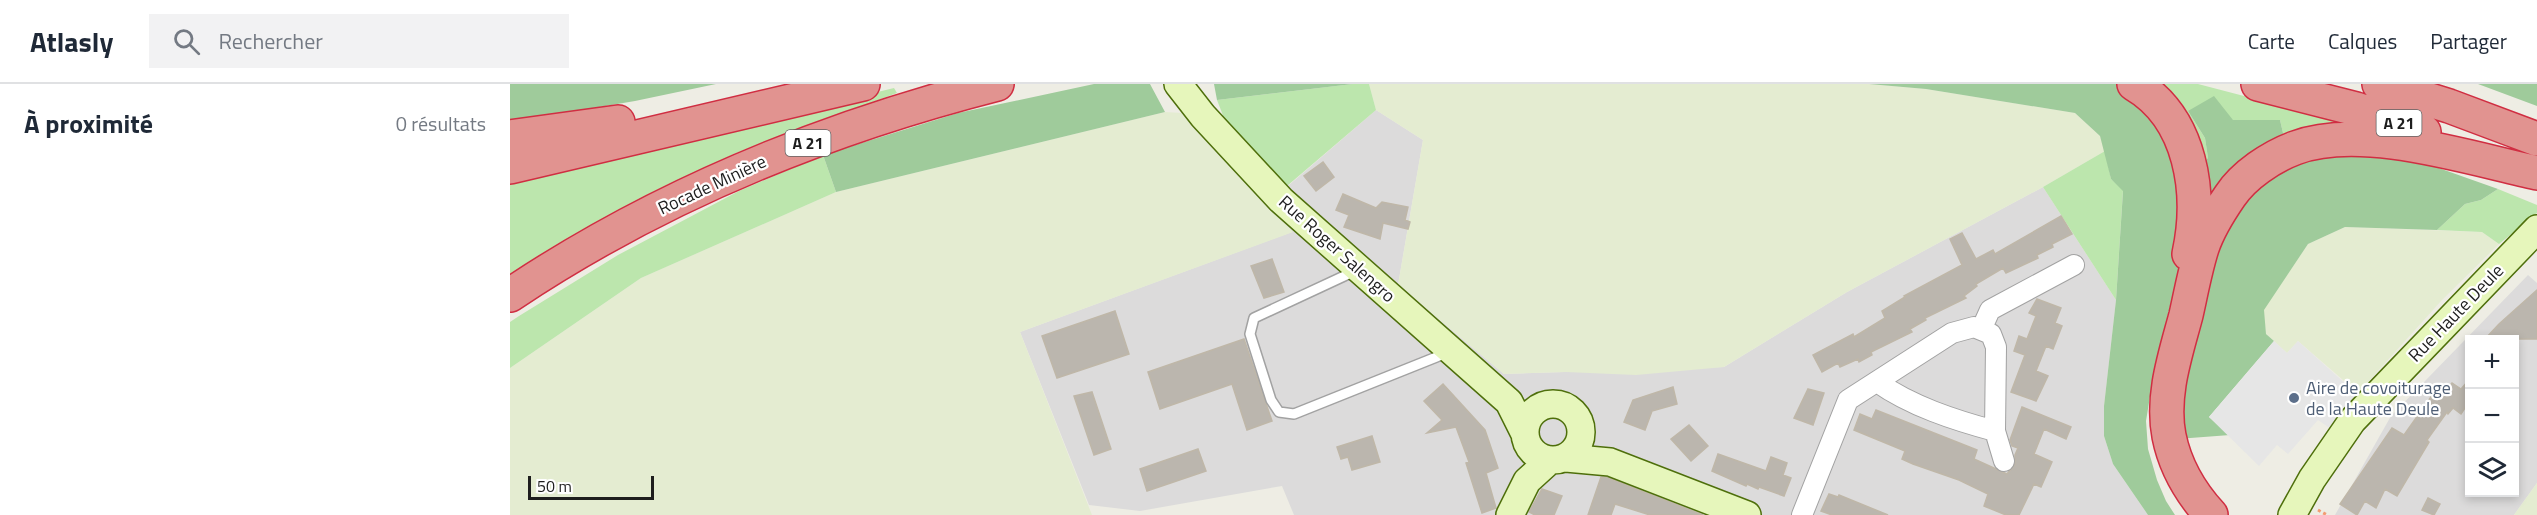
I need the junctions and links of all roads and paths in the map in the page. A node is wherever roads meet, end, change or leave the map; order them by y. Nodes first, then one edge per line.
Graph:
1 (996, 84) edge
2 (1178, 84) edge
3 (2134, 84) edge
4 (2258, 84) edge
5 (2379, 84) edge
6 (860, 85) edge
7 (510, 137) edge
8 (2537, 139) edge
9 (510, 167) edge
10 (2537, 172) edge
11 (2537, 229) edge
12 (2537, 250) edge
13 (2074, 265) dead end
14 (1359, 269) junction
15 (510, 295) edge
16 (1981, 330) junction
17 (1451, 351) junction
18 (1877, 382) junction
19 (1509, 402) junction
20 (1541, 406) junction
21 (1581, 426) junction
22 (1995, 431) junction
23 (1542, 449) junction
24 (2004, 461) dead end
25 (1610, 462) junction
26 (2312, 514) edge
27 (1510, 515) edge
28 (1747, 515) edge
29 (1802, 515) edge
30 (2191, 515) edge
31 (2211, 515) edge

1 - 15 highway, Rocade Minière / A 21
2 - 14 main road, Rue Roger Salengro
3 - 30 highway
4 - 10 highway, A 21
5 - 8 highway, A 21
6 - 7 highway
6 - 9 highway, A 21
10 - 31 highway
11 - 26 main road, Rue Haute Deule
12 - 26 main road, Rue Haute Deule
13 - 16 street
14 - 17 main road, Rue Roger Salengro
14 - 17 lane
16 - 18 street
16 - 22 street
17 - 19 main road, Rue Roger Salengro
18 - 22 street
18 - 29 street
19 - 20 main road
19 - 23 main road, Rue Roger Salengro
20 - 21 main road
20 - 23 main road
21 - 23 main road
21 - 25 main road
22 - 24 street
23 - 25 main road
23 - 27 main road
25 - 28 main road

